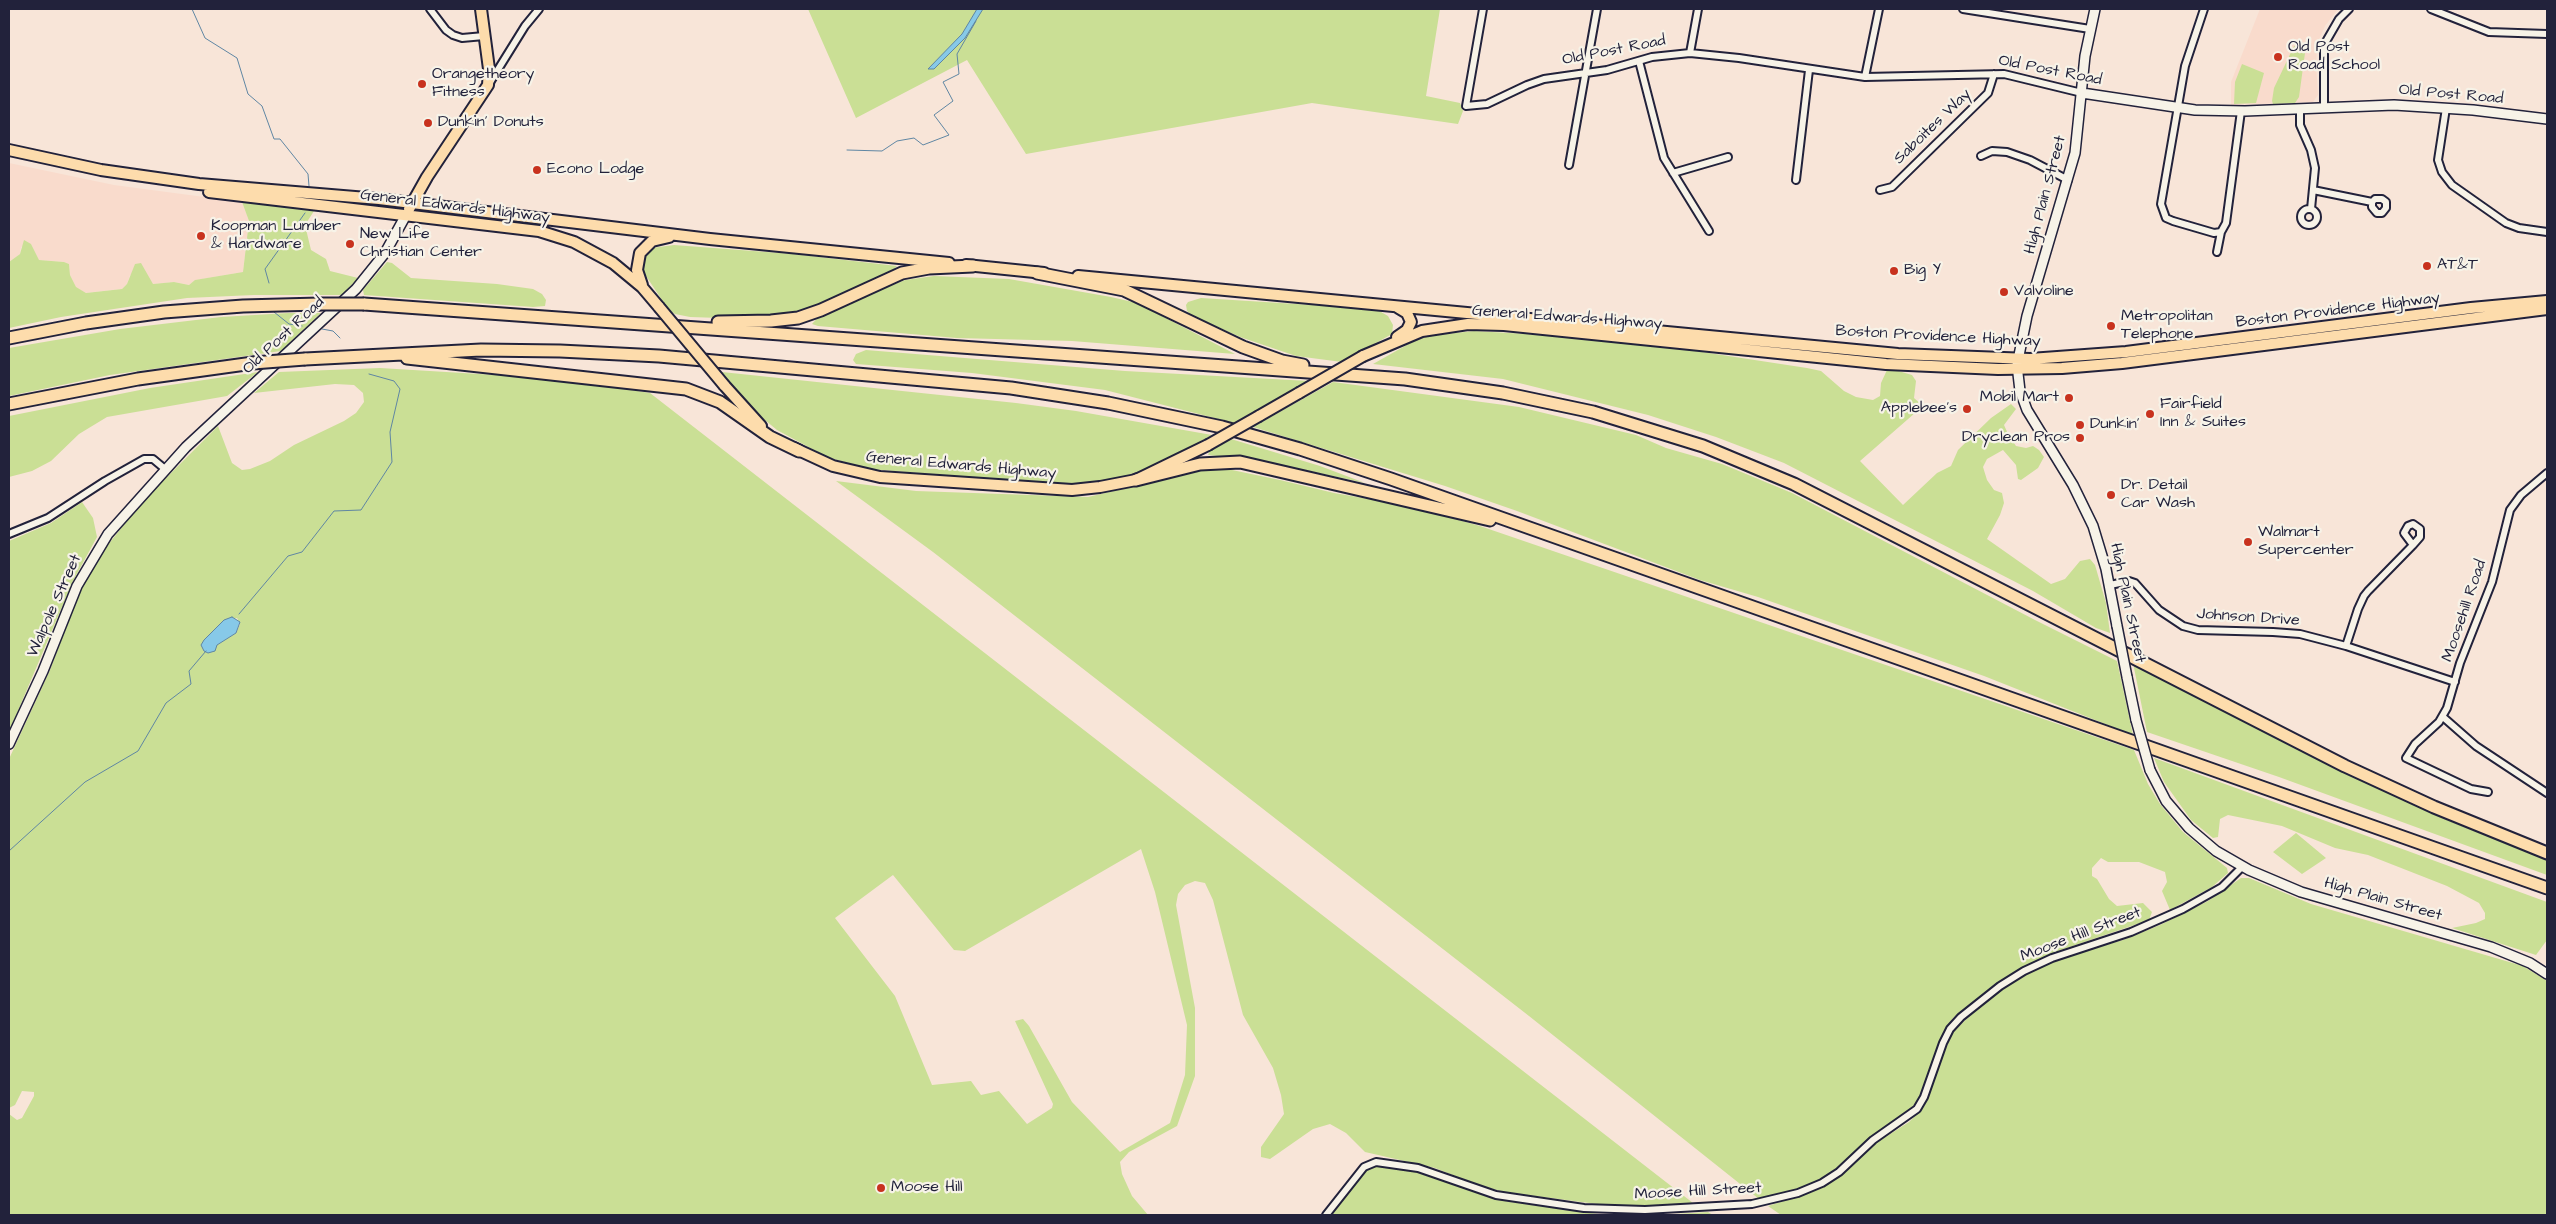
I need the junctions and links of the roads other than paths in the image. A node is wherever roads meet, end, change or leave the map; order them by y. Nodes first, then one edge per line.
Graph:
1 (430, 9) edge
2 (480, 9) edge
3 (539, 9) edge
4 (1483, 9) edge
5 (1597, 9) edge
6 (1698, 9) edge
7 (1879, 9) edge
8 (1964, 9) edge
9 (2095, 9) edge
10 (2204, 9) edge
11 (2349, 9) edge
12 (2431, 9) edge
13 (2090, 29) junction
14 (2547, 34) edge
15 (484, 36) junction
16 (1690, 53) junction
17 (488, 61) junction
18 (505, 61) junction
19 (1639, 61) junction
20 (1809, 70) junction
21 (1584, 74) junction
22 (1994, 74) junction
23 (1865, 77) junction
24 (488, 85) junction
25 (2082, 93) junction
26 (2324, 107) junction
27 (2177, 108) junction
28 (2446, 108) junction
29 (2300, 109) junction
30 (2241, 111) junction
31 (2547, 119) edge
32 (9, 150) edge
33 (1981, 156) dead end
34 (9, 157) edge
35 (1728, 157) dead end
36 (1569, 165) dead end
37 (1672, 173) junction
38 (1796, 180) dead end
39 (2068, 180) junction
40 (1880, 190) dead end
41 (2313, 190) junction
42 (2372, 202) dead end
43 (412, 203) junction
44 (2310, 209) dead end
45 (406, 215) junction
46 (1709, 231) dead end
47 (2221, 232) junction
48 (2547, 232) edge
49 (710, 239) junction
50 (2217, 252) dead end
51 (974, 266) junction
52 (1037, 273) junction
53 (646, 291) junction
54 (2547, 301) edge
55 (1393, 306) junction
56 (2547, 309) edge
57 (666, 325) junction
58 (9, 338) edge
59 (1803, 344) joint
60 (1380, 348) junction
61 (375, 354) junction
62 (1819, 356) joint
63 (2017, 364) junction
64 (1336, 374) junction
65 (9, 404) edge
66 (799, 452) junction
67 (165, 469) junction
68 (2547, 473) edge
69 (1136, 480) junction
70 (1528, 527) junction
71 (9, 534) edge
72 (2413, 545) dead end
73 (2110, 585) junction
74 (2346, 646) junction
75 (2455, 682) junction
76 (2443, 717) junction
77 (9, 744) edge
78 (2488, 792) dead end
79 (2547, 793) edge
80 (2547, 853) edge
81 (2242, 866) junction
82 (2547, 888) edge
83 (2547, 974) edge
84 (1326, 1215) edge

1 - 15 street
2 - 15 main road
3 - 18 street, Old Post Road
4 - 21 street, Old Post Road
5 - 21 street
6 - 16 street
7 - 23 street
8 - 13 street
9 - 13 main road, High Plain Street
10 - 27 street
11 - 26 street
12 - 14 street
13 - 25 main road, High Plain Street
15 - 17 main road
16 - 19 street, Old Post Road
16 - 20 street, Old Post Road
17 - 18 street
17 - 24 main road
18 - 24 street, Old Post Road
19 - 21 street, Old Post Road
19 - 37 street
20 - 23 street, Old Post Road
20 - 38 street
21 - 36 street
22 - 23 street, Old Post Road
22 - 25 street, Old Post Road
22 - 40 street, Saboites Way
24 - 43 main road, Old Post Road
25 - 27 main road, Old Post Road
25 - 39 main road, High Plain Street
26 - 28 main road, Old Post Road
26 - 29 main road, Old Post Road
27 - 30 main road, Old Post Road
27 - 47 street
28 - 31 main road, Old Post Road
28 - 48 street
29 - 30 main road, Old Post Road
29 - 41 street
30 - 47 street
32 - 43 main road, General Edwards Highway
33 - 39 street
34 - 45 main road, General Edwards Highway
35 - 37 street
37 - 46 street
39 - 63 main road, High Plain Street
41 - 42 street
41 - 44 street
43 - 45 main road, Old Post Road
43 - 49 main road, General Edwards Highway
45 - 53 main road, General Edwards Highway
45 - 67 main road, Old Post Road
47 - 50 street
49 - 51 main road, General Edwards Highway
49 - 53 main road
51 - 52 main road, General Edwards Highway
51 - 57 highway
52 - 55 main road, General Edwards Highway
52 - 64 highway
53 - 66 main road, General Edwards Highway, bridge
54 - 63 main road, Boston Providence Highway
55 - 59 main road, General Edwards Highway
55 - 60 main road
56 - 63 main road, Boston Providence Highway
57 - 58 highway, bridge
57 - 64 highway
59 - 63 main road, Boston Providence Highway
60 - 62 main road, General Edwards Highway
60 - 69 main road, General Edwards Highway, bridge
61 - 65 highway, bridge
61 - 66 highway
61 - 70 highway
62 - 63 main road, Boston Providence Highway
63 - 73 main road, High Plain Street
64 - 80 highway
66 - 69 main road, General Edwards Highway
67 - 71 street
67 - 77 main road, Walpole Street
68 - 75 street, Moosehill Road
69 - 70 highway
70 - 82 highway
72 - 74 street
73 - 74 street, Johnson Drive
73 - 81 main road, High Plain Street, bridge
74 - 75 street, Johnson Drive
75 - 76 street, Moosehill Road
76 - 78 street, Moosehill Road
76 - 79 street
81 - 83 main road, High Plain Street
81 - 84 street, Moose Hill Street

